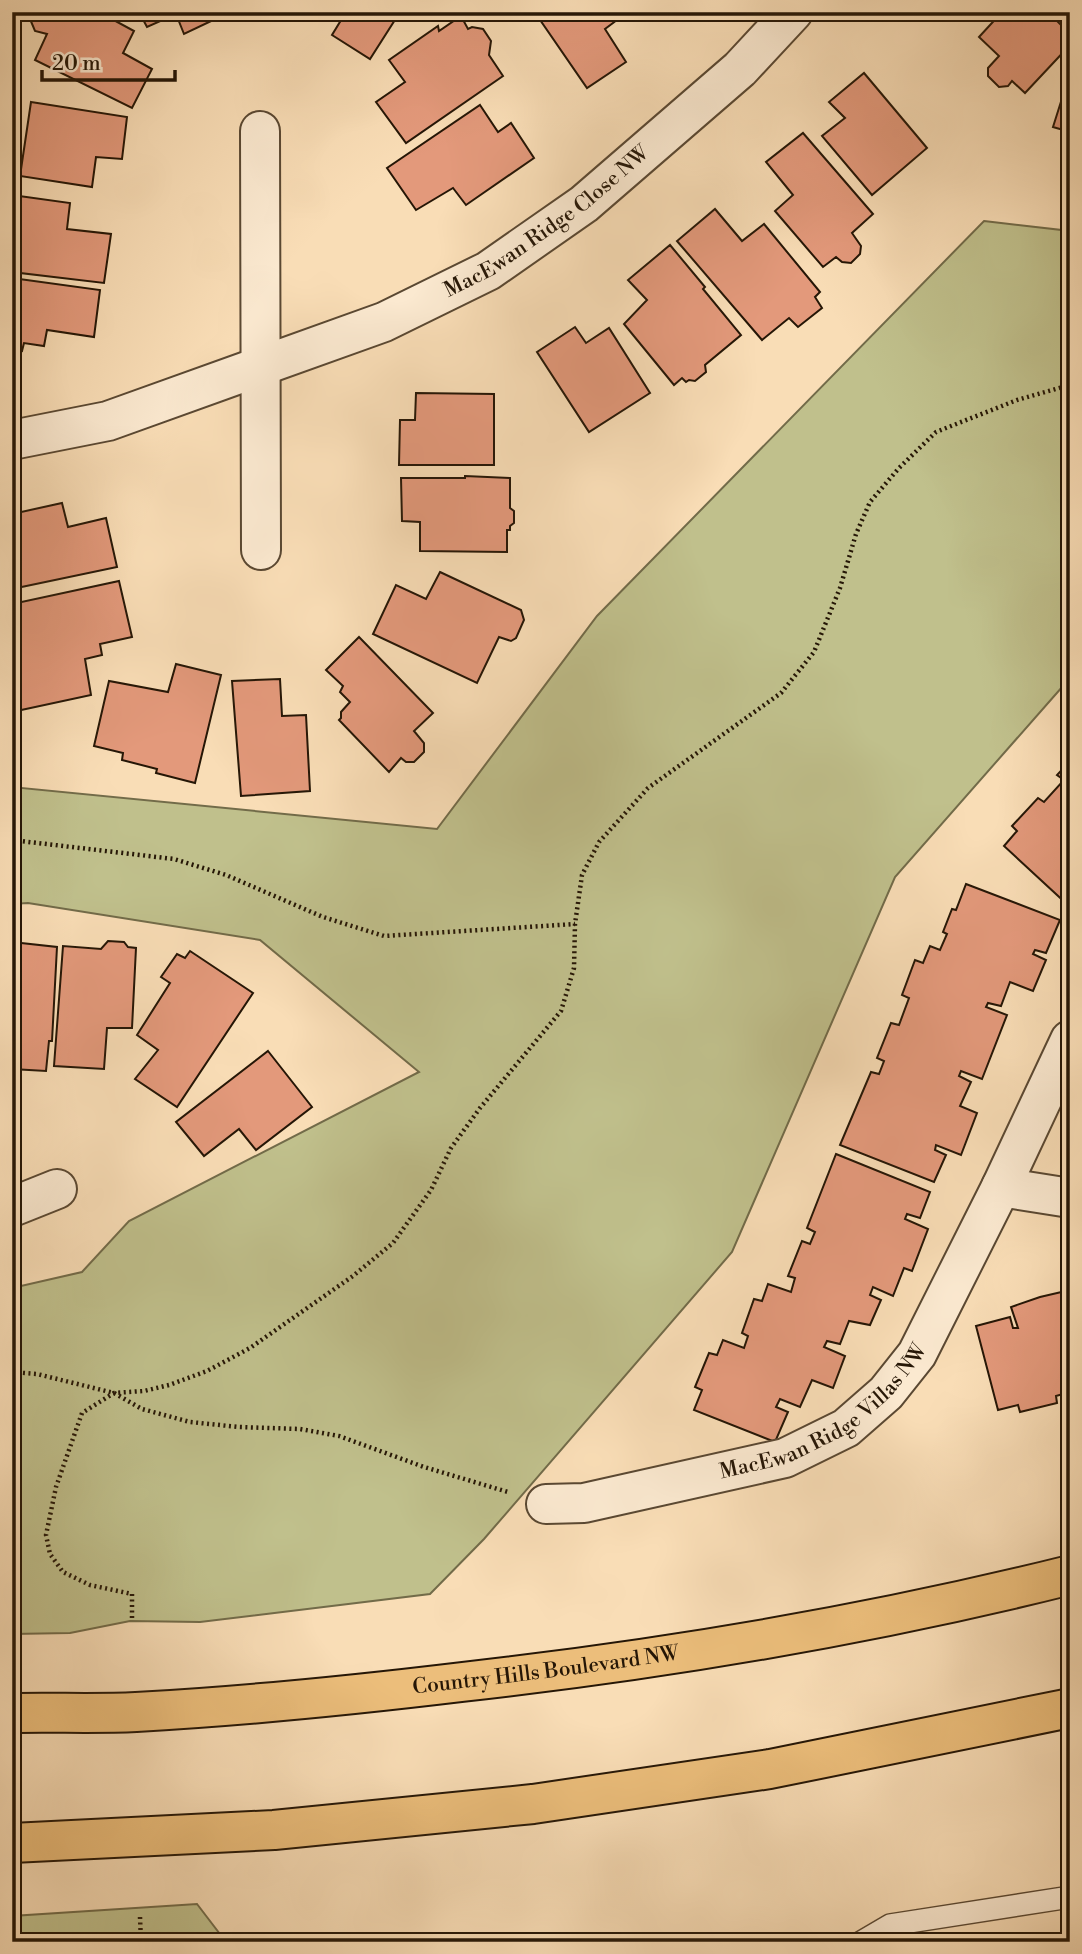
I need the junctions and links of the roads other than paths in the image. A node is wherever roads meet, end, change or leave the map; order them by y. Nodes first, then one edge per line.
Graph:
1 (793, 12) edge
2 (260, 131) dead end
3 (260, 365) junction
4 (12, 439) edge
5 (261, 550) dead end
6 (1070, 1040) edge
7 (1001, 1187) junction
8 (57, 1189) dead end
9 (1070, 1198) edge
10 (12, 1207) edge
11 (546, 1504) road end
12 (1070, 1575) edge
13 (1070, 1708) edge
14 (12, 1713) edge
15 (12, 1843) edge
16 (1070, 1897) edge
17 (861, 1942) edge

1 - 3 street, MacEwan Ridge Close NW
2 - 3 street
3 - 4 street, MacEwan Ridge Close NW
3 - 5 street
6 - 7 street, MacEwan Ridge Villas NW
7 - 9 street
7 - 11 street, MacEwan Ridge Villas NW
8 - 10 street
12 - 14 main road, Country Hills Boulevard NW
13 - 15 main road
16 - 17 lane

